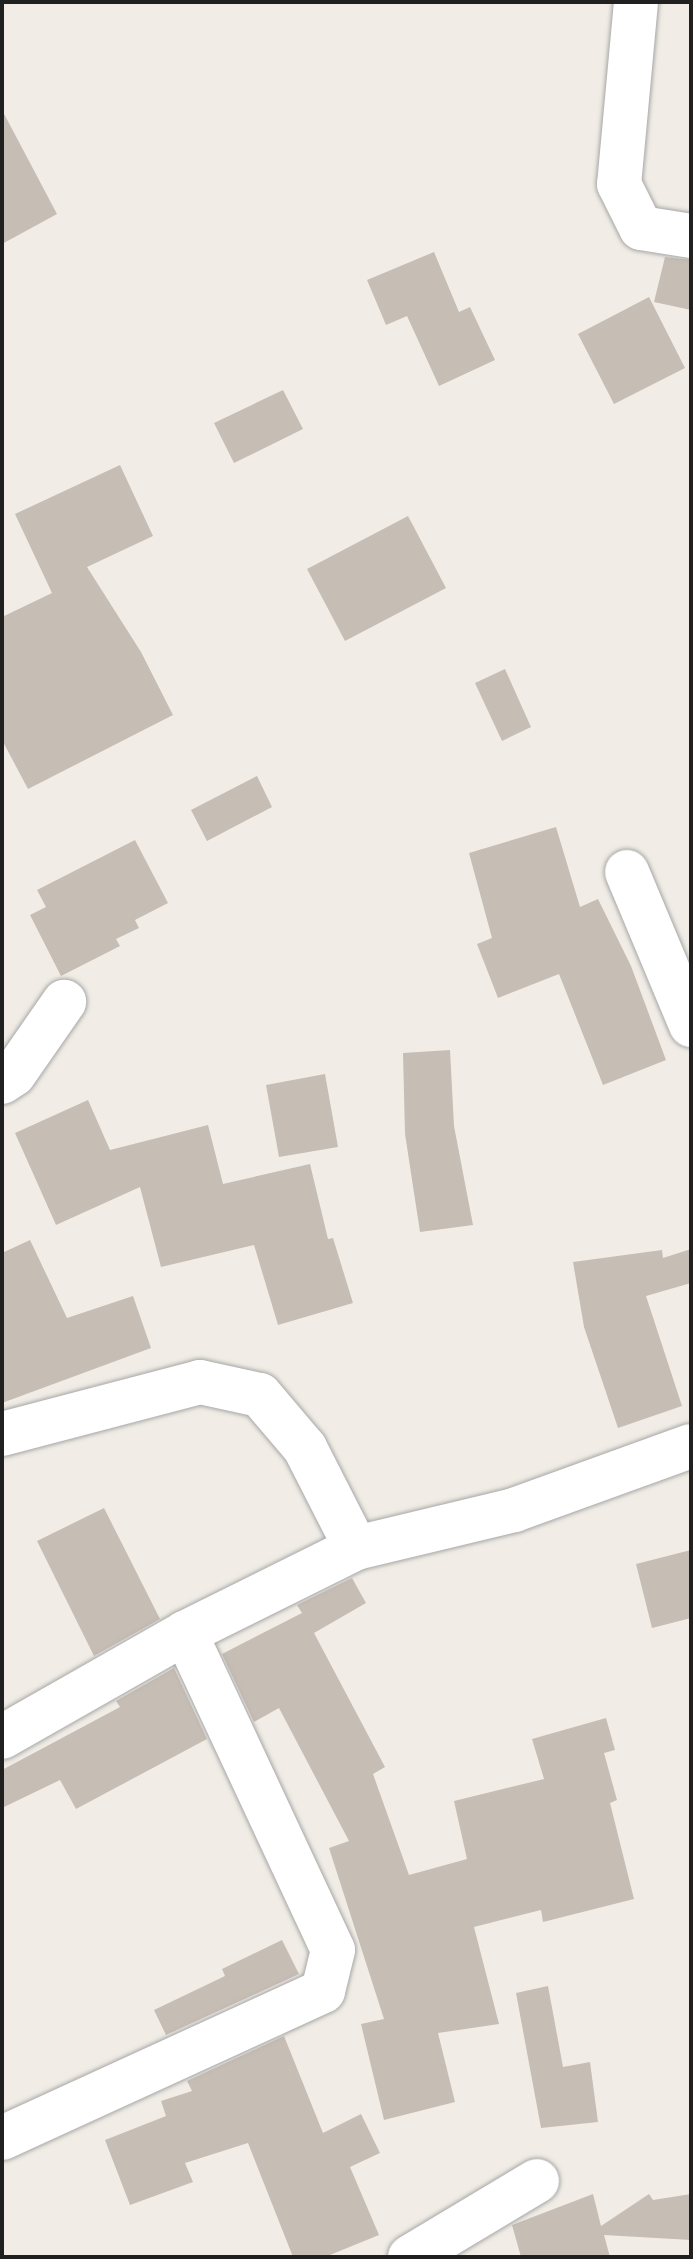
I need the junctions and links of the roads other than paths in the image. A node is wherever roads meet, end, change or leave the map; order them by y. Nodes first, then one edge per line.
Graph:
1 (636, 2) edge
2 (691, 236) edge
3 (627, 872) dead end
4 (64, 1002) dead end
5 (691, 1025) edge
6 (2, 1082) edge
7 (2, 1434) edge
8 (691, 1446) edge
9 (356, 1548) junction
10 (185, 1633) junction
11 (2, 1737) edge
12 (2, 2138) edge
13 (537, 2181) dead end
14 (410, 2257) edge

1 - 2 street
3 - 5 street
4 - 6 street
7 - 9 street
8 - 9 street
9 - 10 street
10 - 11 street
10 - 12 street
13 - 14 street

